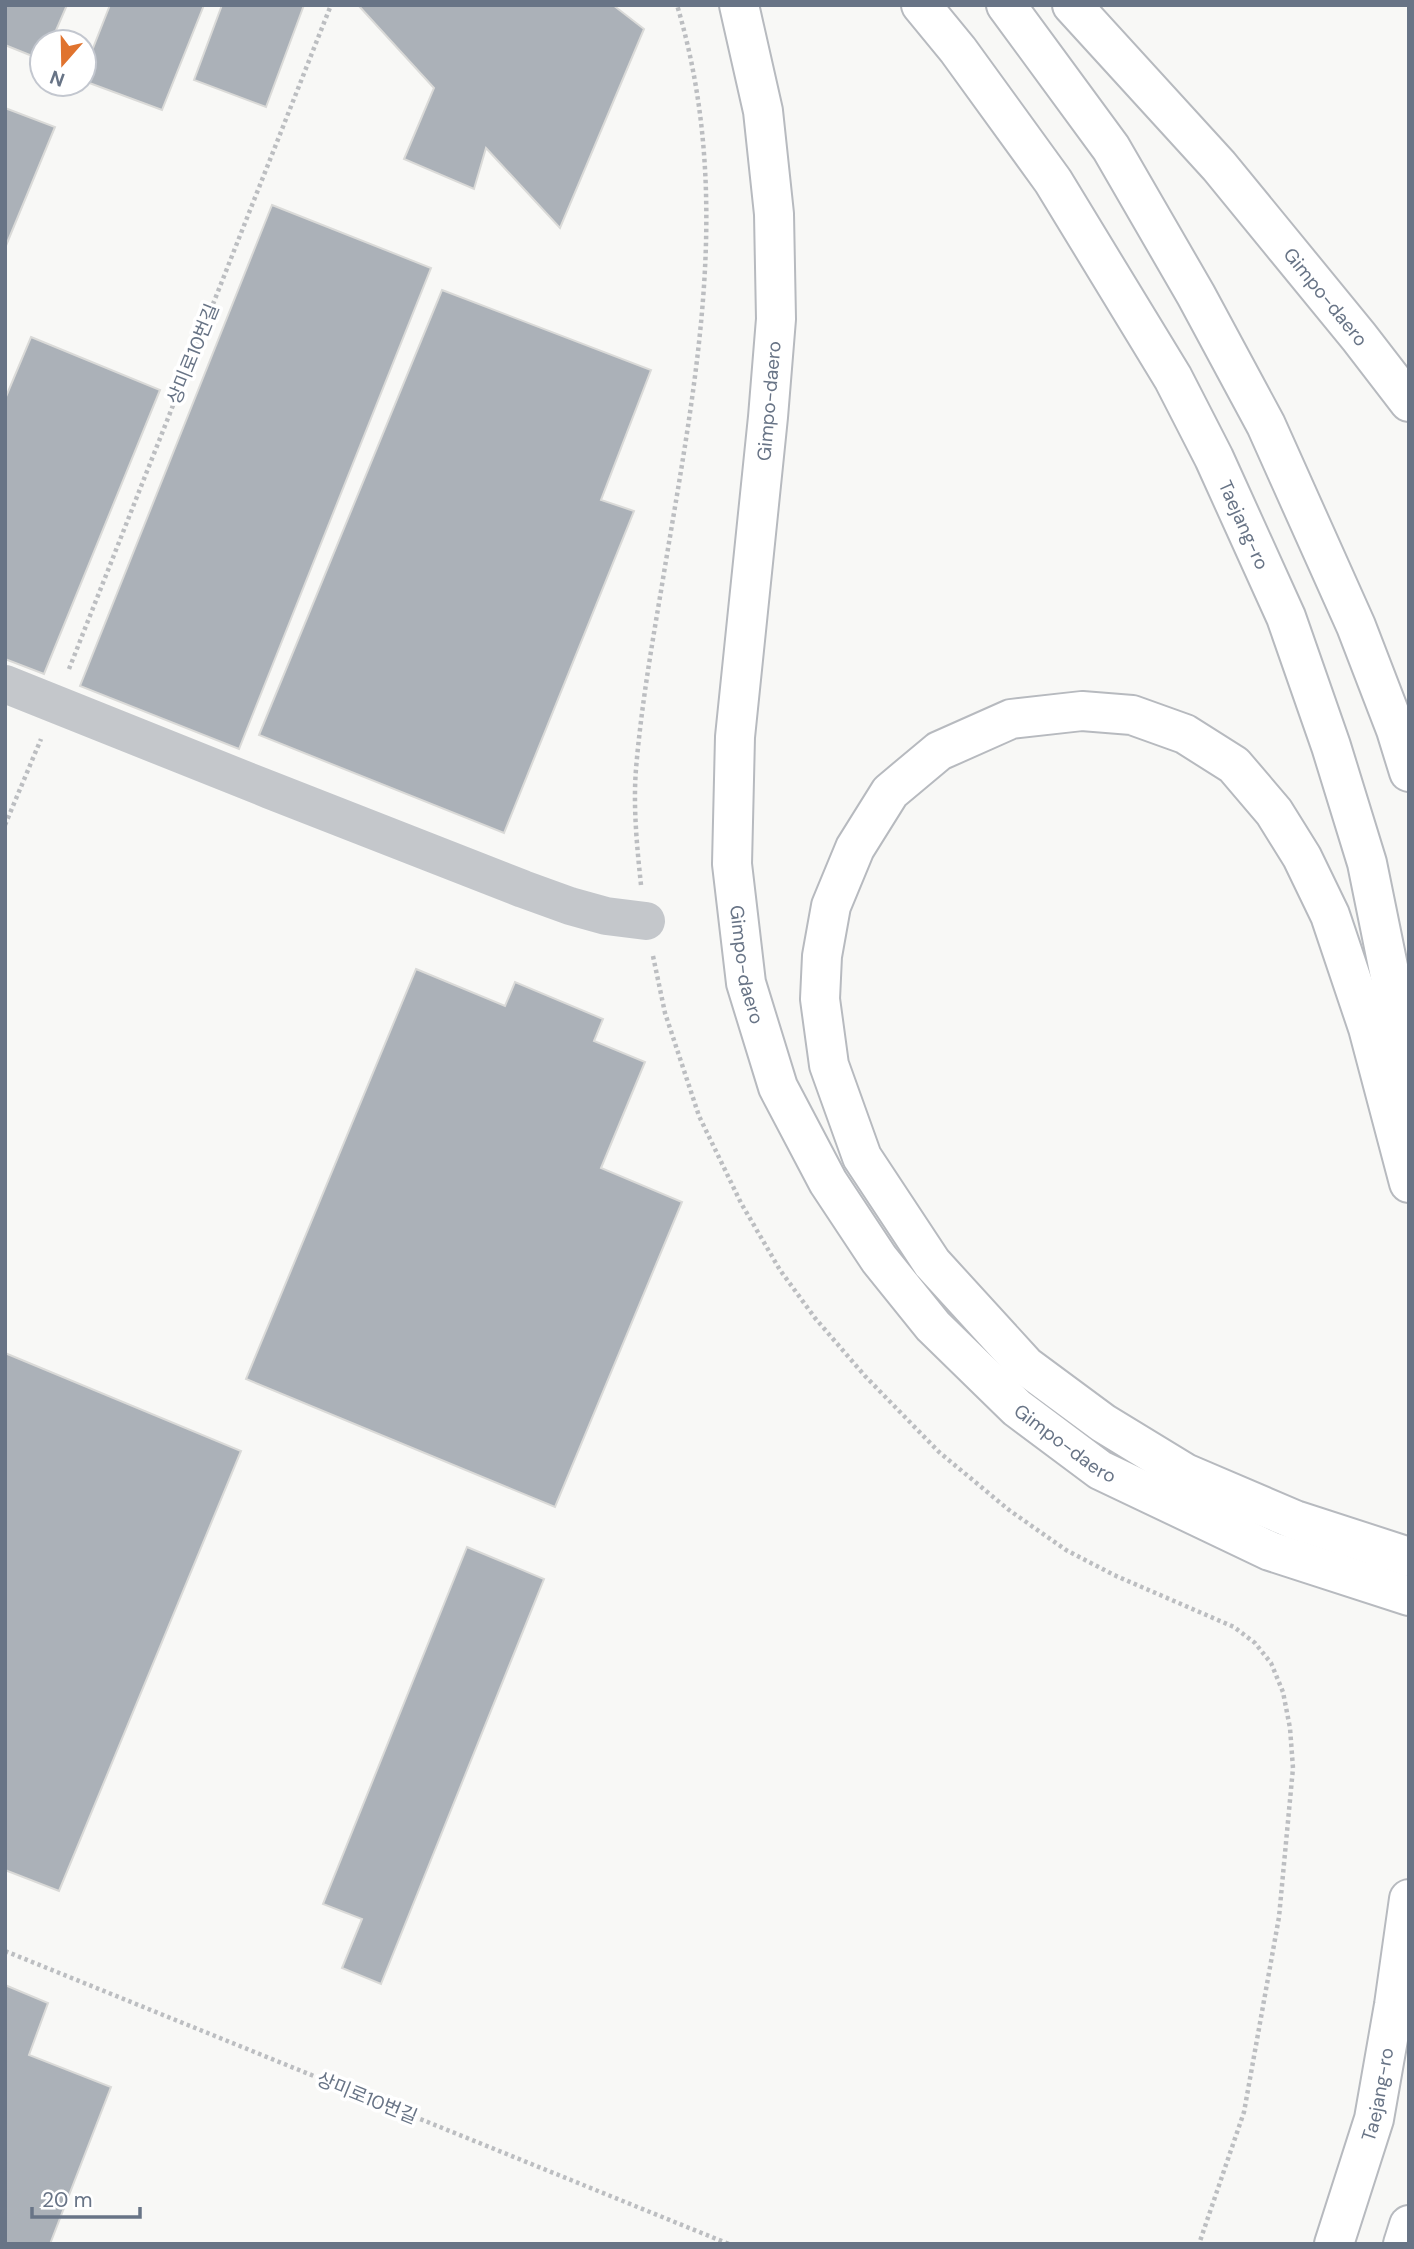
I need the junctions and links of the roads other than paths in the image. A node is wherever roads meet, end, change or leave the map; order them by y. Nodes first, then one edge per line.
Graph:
1 (738, 5) edge
2 (921, 5) edge
3 (1006, 5) edge
4 (1072, 5) edge
5 (1409, 402) edge
6 (5, 684) edge
7 (1409, 772) edge
8 (646, 921) dead end
9 (1409, 1113) edge
10 (1409, 1183) edge
11 (1409, 1557) edge
12 (1409, 1596) edge
13 (1409, 1899) edge
14 (1409, 2225) edge
15 (1334, 2244) edge
16 (1403, 2244) edge

1 - 12 main road, Gimpo-daero
2 - 9 main road, Taejang-ro
3 - 7 main road
4 - 5 main road, Gimpo-daero
6 - 8 lane
10 - 11 main road
13 - 15 main road, Taejang-ro
14 - 16 main road

